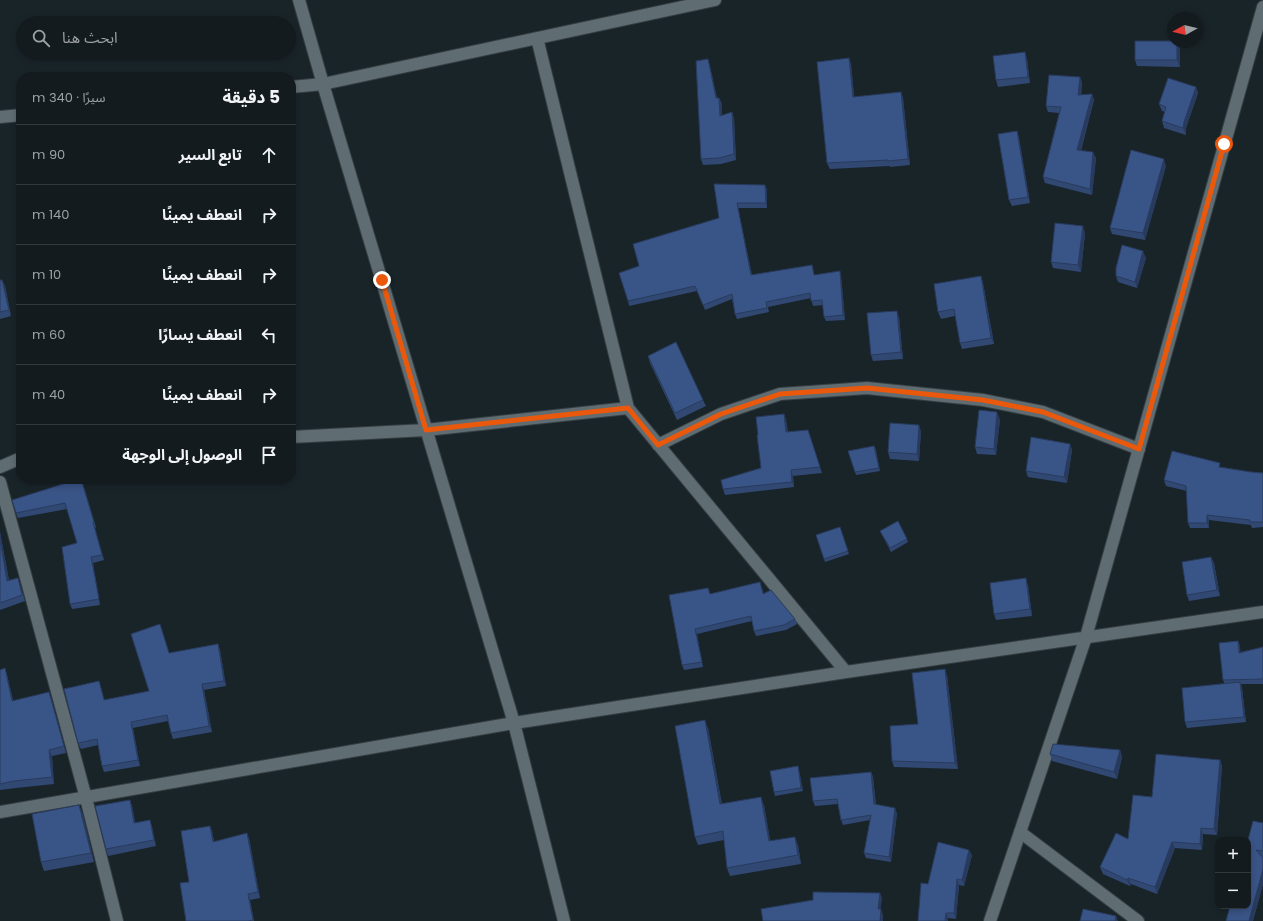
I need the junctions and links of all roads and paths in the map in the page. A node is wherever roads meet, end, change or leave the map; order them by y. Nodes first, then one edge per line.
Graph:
1 (299, 0) edge
2 (715, 0) edge
3 (1263, 7) edge
4 (537, 38) junction
5 (323, 84) junction
6 (296, 87) edge
7 (16, 115) edge
8 (0, 117) edge
9 (628, 408) junction
10 (426, 430) junction
11 (296, 437) edge
12 (658, 445) junction
13 (1139, 449) junction
14 (16, 460) edge
15 (0, 467) edge
16 (0, 482) edge
17 (1263, 612) edge
18 (1086, 637) junction
19 (846, 672) junction
20 (514, 723) junction
21 (86, 798) junction
22 (0, 812) edge
23 (1020, 832) junction
24 (117, 921) edge
25 (564, 921) edge
26 (990, 921) edge
27 (1138, 921) edge

1 - 5 street
2 - 4 street
3 - 13 street
4 - 5 street
4 - 9 street
5 - 6 street
5 - 10 street
7 - 8 street
9 - 10 street
9 - 12 street
10 - 11 street
10 - 20 street
12 - 13 street
12 - 19 street
13 - 18 street
14 - 15 street
16 - 21 street
17 - 18 street
18 - 19 street
18 - 23 street
19 - 20 street
20 - 21 street
20 - 25 street
21 - 22 street
21 - 24 street
23 - 26 street
23 - 27 street

